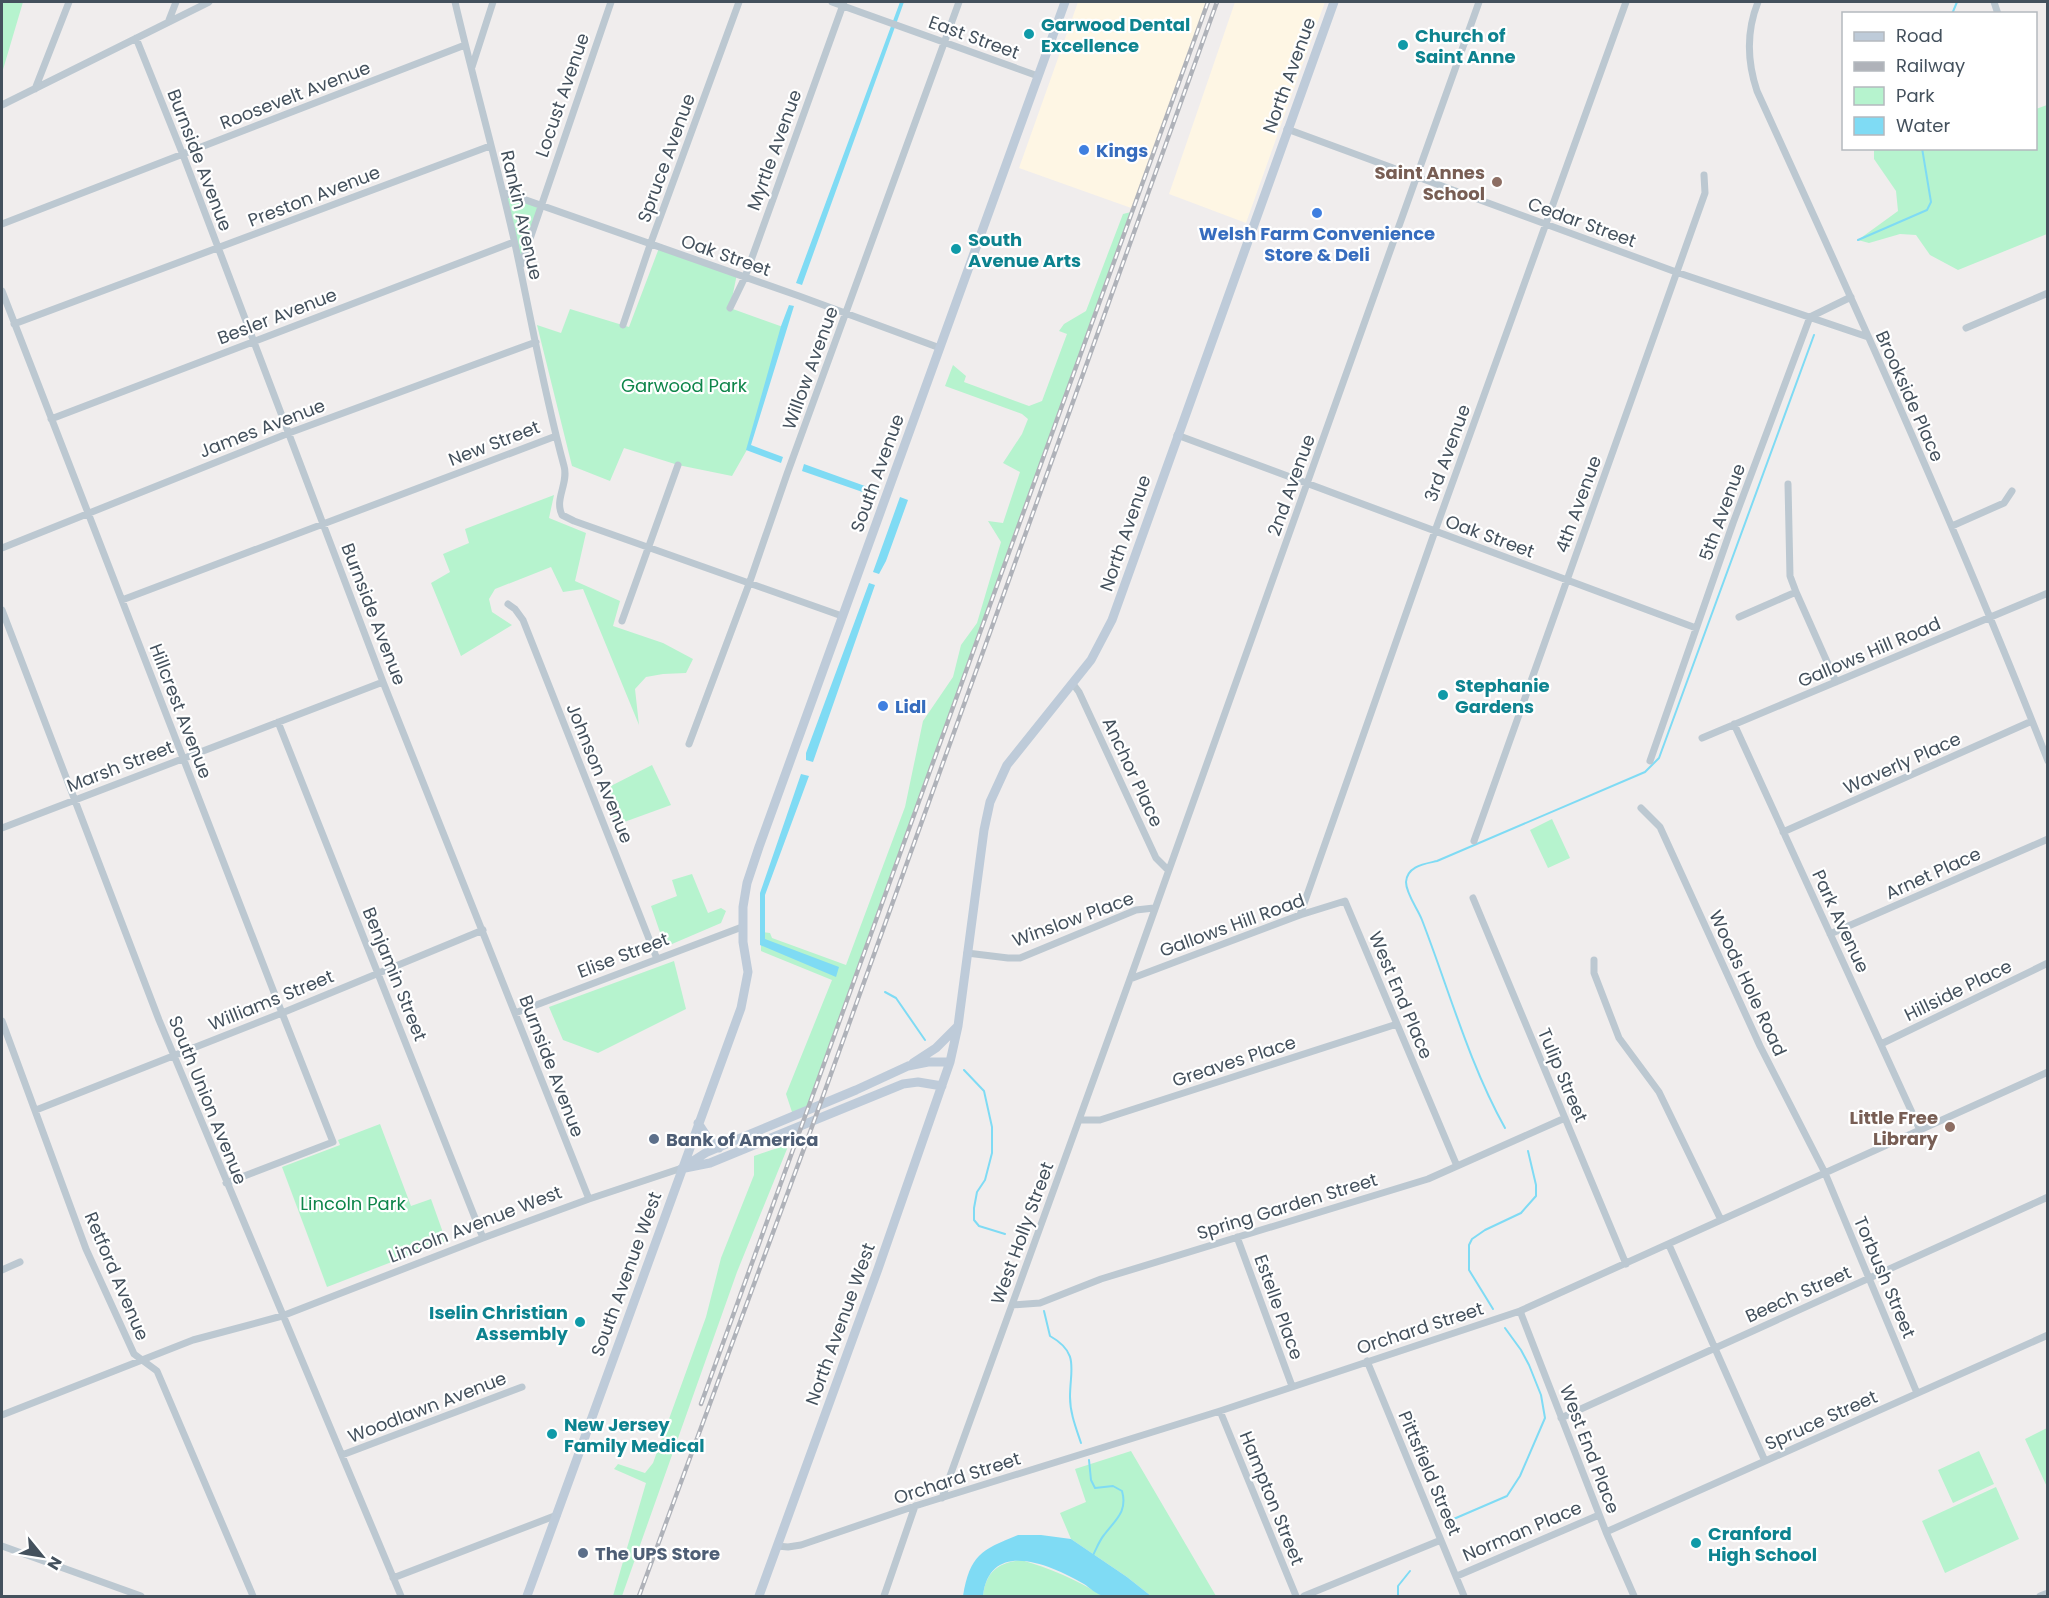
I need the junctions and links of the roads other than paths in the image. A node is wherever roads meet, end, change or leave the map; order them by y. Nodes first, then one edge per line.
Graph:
1 (69, 2) edge
2 (176, 2) edge
3 (209, 2) edge
4 (455, 2) edge
5 (493, 2) edge
6 (611, 2) edge
7 (739, 2) edge
8 (832, 2) edge
9 (958, 2) edge
10 (1065, 2) edge
11 (1334, 2) edge
12 (1479, 2) edge
13 (1626, 2) edge
14 (1758, 2) edge
15 (843, 3) edge
16 (169, 20) junction
17 (136, 38) junction
18 (944, 41) junction
19 (465, 45) junction
20 (472, 67) junction
21 (1038, 76) junction
22 (35, 89) junction
23 (2, 105) edge
24 (1287, 129) junction
25 (490, 146) junction
26 (183, 155) junction
27 (1704, 175) dead end
28 (1416, 178) junction
29 (503, 192) junction
30 (540, 205) junction
31 (2, 224) edge
32 (1545, 225) junction
33 (514, 242) junction
34 (650, 245) junction
35 (217, 248) junction
36 (520, 268) junction
37 (1676, 272) junction
38 (744, 277) junction
39 (2, 291) edge
40 (2048, 293) edge
41 (1851, 297) junction
42 (730, 308) dead end
43 (847, 313) junction
44 (1810, 317) junction
45 (14, 324) junction
46 (623, 325) dead end
47 (1966, 328) dead end
48 (1868, 338) junction
49 (253, 341) junction
50 (536, 342) junction
51 (940, 348) junction
52 (51, 420) junction
53 (289, 433) junction
54 (1177, 435) junction
55 (556, 436) junction
56 (678, 465) dead end
57 (1308, 483) junction
58 (1788, 484) dead end
59 (2012, 491) dead end
60 (88, 514) junction
61 (324, 525) junction
62 (1952, 526) junction
63 (1435, 531) junction
64 (2, 548) edge
65 (648, 548) junction
66 (1567, 580) junction
67 (749, 584) junction
68 (1796, 592) junction
69 (2048, 593) edge
70 (122, 600) junction
71 (508, 604) dead end
72 (2, 610) edge
73 (842, 616) junction
74 (1739, 617) dead end
75 (1991, 618) junction
76 (622, 621) dead end
77 (1696, 628) junction
78 (384, 682) junction
79 (1836, 682) junction
80 (1073, 684) junction
81 (2032, 721) junction
82 (278, 722) junction
83 (1734, 724) junction
84 (1702, 738) dead end
85 (689, 744) dead end
86 (183, 758) junction
87 (2048, 760) edge
88 (1650, 761) dead end
89 (74, 800) junction
90 (1641, 808) dead end
91 (2, 828) edge
92 (1784, 832) junction
93 (2048, 839) edge
94 (1474, 841) dead end
95 (1168, 870) junction
96 (1473, 898) dead end
97 (1344, 901) joint
98 (1154, 908) junction
99 (1300, 915) junction
100 (742, 927) junction
101 (483, 930) junction
102 (1830, 934) junction
103 (967, 953) junction
104 (657, 958) junction
105 (746, 960) joint
106 (1594, 960) dead end
107 (2048, 963) edge
108 (379, 973) junction
109 (1130, 979) junction
110 (282, 1013) junction
111 (515, 1013) junction
112 (2, 1021) edge
113 (1397, 1024) junction
114 (958, 1026) junction
115 (1881, 1044) junction
116 (174, 1055) junction
117 (950, 1062) junction
118 (908, 1066) junction
119 (2048, 1072) edge
120 (942, 1086) junction
121 (36, 1110) junction
122 (1564, 1118) junction
123 (1079, 1120) junction
124 (698, 1123) junction
125 (1920, 1130) junction
126 (719, 1148) junction
127 (1457, 1166) junction
128 (682, 1168) junction
129 (1825, 1173) junction
130 (226, 1183) junction
131 (2048, 1197) edge
132 (589, 1199) junction
133 (1721, 1220) junction
134 (1237, 1237) junction
135 (483, 1238) junction
136 (1669, 1245) junction
137 (20, 1262) dead end
138 (1626, 1264) junction
139 (2, 1270) edge
140 (1869, 1278) junction
141 (1012, 1305) junction
142 (1520, 1311) junction
143 (282, 1316) junction
144 (2048, 1335) edge
145 (1716, 1348) junction
146 (143, 1360) junction
147 (1367, 1361) junction
148 (1292, 1386) junction
149 (522, 1387) dead end
150 (1917, 1394) junction
151 (1220, 1411) junction
152 (2, 1415) edge
153 (1561, 1418) junction
154 (342, 1455) junction
155 (1765, 1461) junction
156 (942, 1498) junction
157 (915, 1506) junction
158 (557, 1515) junction
159 (1599, 1515) junction
160 (1606, 1532) junction
161 (1441, 1540) junction
162 (2, 1546) edge
163 (777, 1546) junction
164 (1456, 1576) junction
165 (393, 1578) junction
166 (2048, 1593) edge
167 (141, 1596) edge
168 (253, 1596) edge
169 (401, 1596) edge
170 (527, 1596) edge
171 (759, 1596) edge
172 (884, 1596) edge
173 (1296, 1596) edge
174 (1304, 1596) edge
175 (1464, 1596) edge
176 (1634, 1596) edge
177 (2040, 1596) edge

1 - 22 street
2 - 16 street
3 - 16 street
4 - 19 street, Rankin Avenue
5 - 20 street
6 - 30 street, Locust Avenue
7 - 34 street, Spruce Avenue
8 - 15 street, East Street
9 - 18 street, Willow Avenue
10 - 21 main road, South Avenue
11 - 24 main road, North Avenue
12 - 28 street, 2nd Avenue
13 - 32 street, 3rd Avenue
14 - 41 street, Brookside Place
15 - 18 street, East Street
15 - 38 street, Myrtle Avenue
16 - 17 street
17 - 22 street
17 - 26 street, Burnside Avenue
18 - 21 street, East Street
18 - 43 street, Willow Avenue
19 - 20 street, Rankin Avenue
19 - 26 street, Roosevelt Avenue
20 - 25 street, Rankin Avenue
21 - 51 main road, South Avenue
22 - 23 street
24 - 28 street, Cedar Street
24 - 54 main road, North Avenue
25 - 29 street, Rankin Avenue
25 - 35 street, Preston Avenue
26 - 31 street, Roosevelt Avenue
26 - 35 street, Burnside Avenue
27 - 37 street, 4th Avenue
28 - 32 street, Cedar Street
28 - 57 street, 2nd Avenue
29 - 30 street, Oak Street
29 - 33 street, Rankin Avenue
30 - 34 street, Oak Street
30 - 36 street, Locust Avenue
32 - 37 street, Cedar Street
32 - 63 street, 3rd Avenue
33 - 36 street, Rankin Avenue
33 - 49 street, Besler Avenue
34 - 38 street, Oak Street
34 - 46 street, Spruce Avenue
35 - 45 street, Preston Avenue
35 - 49 street, Burnside Avenue
36 - 50 street, Rankin Avenue
37 - 44 street, Cedar Street
37 - 66 street, 4th Avenue
38 - 42 street, Myrtle Avenue
38 - 43 street, Oak Street
39 - 45 street, Hillcrest Avenue
40 - 47 street
41 - 44 street
41 - 48 street, Brookside Place
43 - 51 street, Oak Street
43 - 67 street, Willow Avenue
44 - 48 street, Cedar Street
44 - 77 street, 5th Avenue
45 - 52 street, Hillcrest Avenue
48 - 62 street, Brookside Place
49 - 52 street, Besler Avenue
49 - 53 street, Burnside Avenue
50 - 53 street, James Avenue
50 - 55 street, Rankin Avenue
51 - 73 main road, South Avenue
52 - 60 street, Hillcrest Avenue
53 - 60 street, James Avenue
53 - 61 street, Burnside Avenue
54 - 57 street, Oak Street
54 - 80 main road, North Avenue
55 - 61 street, New Street
55 - 65 street, New Street
56 - 65 street
57 - 63 street, Oak Street
57 - 95 street, 2nd Avenue
58 - 68 street
59 - 62 street
60 - 64 street, James Avenue
60 - 70 street, Hillcrest Avenue
61 - 70 street, New Street
61 - 78 street, Burnside Avenue
62 - 75 street, Brookside Place
63 - 66 street, Oak Street
63 - 99 street, 3rd Avenue
65 - 67 street, New Street
65 - 76 street
66 - 77 street, Oak Street
66 - 94 street, 4th Avenue
67 - 73 street, New Street
67 - 85 street, Willow Avenue
68 - 74 street
68 - 79 street
69 - 75 street, Gallows Hill Road
70 - 86 street, Hillcrest Avenue
71 - 104 street, Johnson Avenue
72 - 89 street, South Union Avenue
73 - 100 main road, South Avenue
75 - 79 street, Gallows Hill Road
75 - 81 street, Brookside Place
77 - 88 street, 5th Avenue
78 - 82 street, Marsh Street
78 - 101 street, Burnside Avenue
79 - 83 street, Gallows Hill Road
80 - 95 street, Anchor Place
80 - 103 main road, North Avenue
81 - 87 street, Brookside Place
81 - 92 street, Waverly Place
82 - 86 street, Marsh Street
82 - 108 street, Benjamin Street
83 - 84 street, Gallows Hill Road
83 - 92 street, Park Avenue
86 - 89 street, Marsh Street
86 - 110 street, Hillcrest Avenue
89 - 91 street, Marsh Street
89 - 116 street, South Union Avenue
90 - 129 street, Woods Hole Road
92 - 102 street, Park Avenue
93 - 102 street, Arnet Place
95 - 98 street, 2nd Avenue
96 - 122 street, Tulip Street
97 - 99 street, Gallows Hill Road
97 - 113 street, West End Place
98 - 103 street, Winslow Place
98 - 109 street, 2nd Avenue
99 - 109 street, Gallows Hill Road
100 - 104 street, Elise Street
100 - 105 main road, South Avenue
101 - 108 street, Williams Street
101 - 111 street, Burnside Avenue
102 - 115 street, Park Avenue
103 - 114 main road, North Avenue
104 - 111 street, Elise Street
105 - 124 main road, South Avenue West
106 - 133 street
107 - 115 street, Hillside Place
108 - 110 street, Williams Street
108 - 135 street, Benjamin Street
109 - 123 street, West Holly Street
110 - 116 street, Williams Street
110 - 130 street, Hillcrest Avenue
111 - 132 street, Burnside Avenue
112 - 121 street, Retford Avenue
113 - 123 street, Greaves Place
113 - 127 street, West End Place
114 - 117 main road, North Avenue
114 - 118 main road
115 - 125 street, Park Avenue
116 - 121 street, Williams Street
116 - 130 street, South Union Avenue
117 - 118 main road, Lincoln Avenue West
117 - 120 main road, North Avenue West
118 - 126 main road, Lincoln Avenue West
119 - 125 street, Orchard Street
120 - 128 main road, Lincoln Avenue West
120 - 163 main road, North Avenue West
121 - 146 street, Retford Avenue
122 - 127 street, Spring Garden Street
122 - 138 street, Tulip Street
123 - 141 street, West Holly Street
124 - 126 main road
124 - 128 main road, South Avenue West
125 - 129 street, Orchard Street
126 - 128 main road, Lincoln Avenue West
127 - 134 street, Spring Garden Street
128 - 132 street, Lincoln Avenue West
128 - 158 main road, South Avenue West
129 - 133 street, Orchard Street
129 - 140 street, Torbush Street
130 - 143 street, South Union Avenue
131 - 140 street, Beech Street
132 - 135 street, Lincoln Avenue West
133 - 136 street, Orchard Street
134 - 141 street, Spring Garden Street
134 - 148 street, Estelle Place
135 - 143 street, Lincoln Avenue West
136 - 138 street, Orchard Street
136 - 145 street
137 - 139 street
138 - 142 street, Orchard Street
140 - 145 street, Beech Street
140 - 150 street, Torbush Street
141 - 156 street, West Holly Street
142 - 147 street, Orchard Street
142 - 153 street, West End Place
143 - 146 street, Lincoln Avenue West
143 - 154 street, South Union Avenue
144 - 150 street, Spruce Street
145 - 153 street, Beech Street
145 - 155 street
146 - 152 street, Lincoln Avenue West
146 - 168 street, Retford Avenue
147 - 148 street, Orchard Street
147 - 161 street, Pittsfield Street
148 - 151 street, Orchard Street
149 - 154 street, Woodlawn Avenue
150 - 155 street, Spruce Street
151 - 156 street, Orchard Street
151 - 173 street, Hampton Street
153 - 159 street, West End Place
154 - 165 street, South Union Avenue
155 - 160 street, Spruce Street
156 - 157 street, Orchard Street
157 - 163 street, Orchard Street
157 - 172 street
158 - 165 street
158 - 170 main road, South Avenue West
159 - 160 street, West End Place
159 - 164 street, Norman Place
160 - 176 street, West End Place
161 - 164 street, Pittsfield Street
161 - 174 street
162 - 167 street
163 - 171 main road, North Avenue West
164 - 175 street, Pittsfield Street
165 - 169 street, South Union Avenue
166 - 177 street

